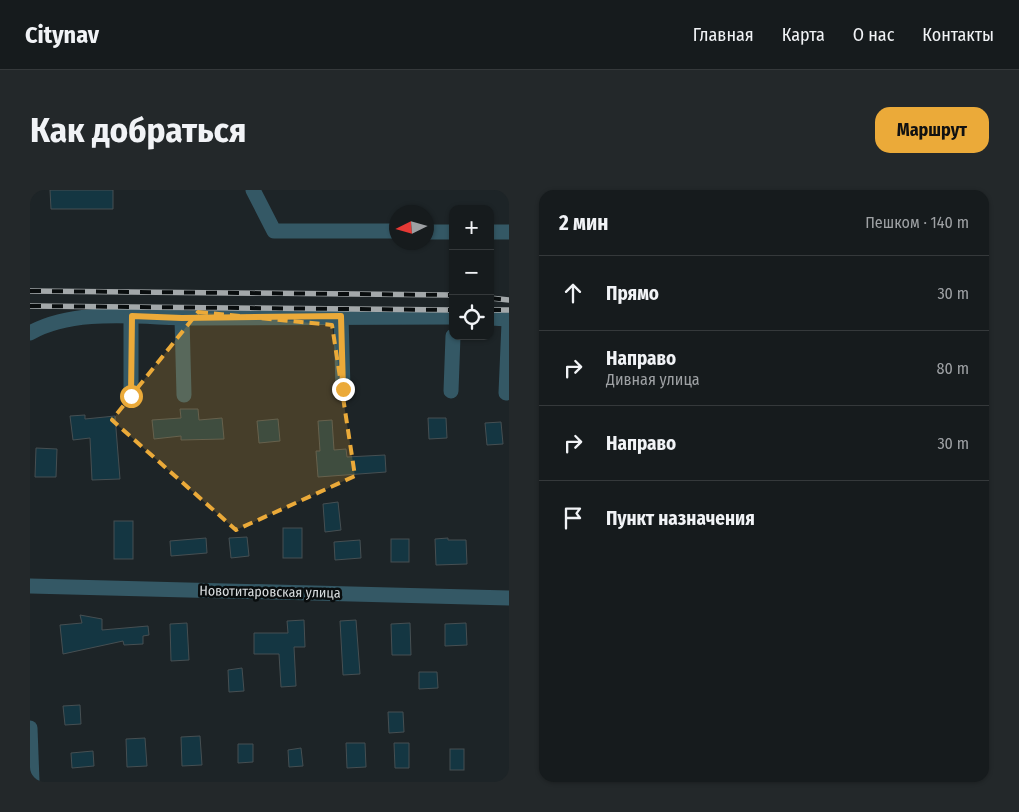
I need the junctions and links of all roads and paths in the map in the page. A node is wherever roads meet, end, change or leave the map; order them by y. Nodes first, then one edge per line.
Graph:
1 (253, 190) edge
2 (389, 232) edge
3 (434, 232) edge
4 (449, 232) edge
5 (494, 232) edge
6 (509, 232) edge
7 (132, 316) junction
8 (341, 316) junction
9 (449, 317) edge
10 (182, 318) junction
11 (494, 318) edge
12 (509, 319) edge
13 (509, 323) edge
14 (30, 333) edge
15 (453, 340) edge
16 (343, 389) dead end
17 (451, 391) dead end
18 (506, 393) dead end
19 (184, 395) dead end
20 (131, 396) dead end
21 (30, 586) edge
22 (509, 598) edge
23 (30, 728) edge
24 (32, 782) edge

1 - 2 street
3 - 4 street
5 - 6 street
7 - 10 street
7 - 14 street
7 - 20 street
8 - 9 street
8 - 10 street
8 - 16 street
10 - 19 street
11 - 12 street
13 - 18 street
15 - 17 street
21 - 22 street, Новотитаровская улица
23 - 24 street

